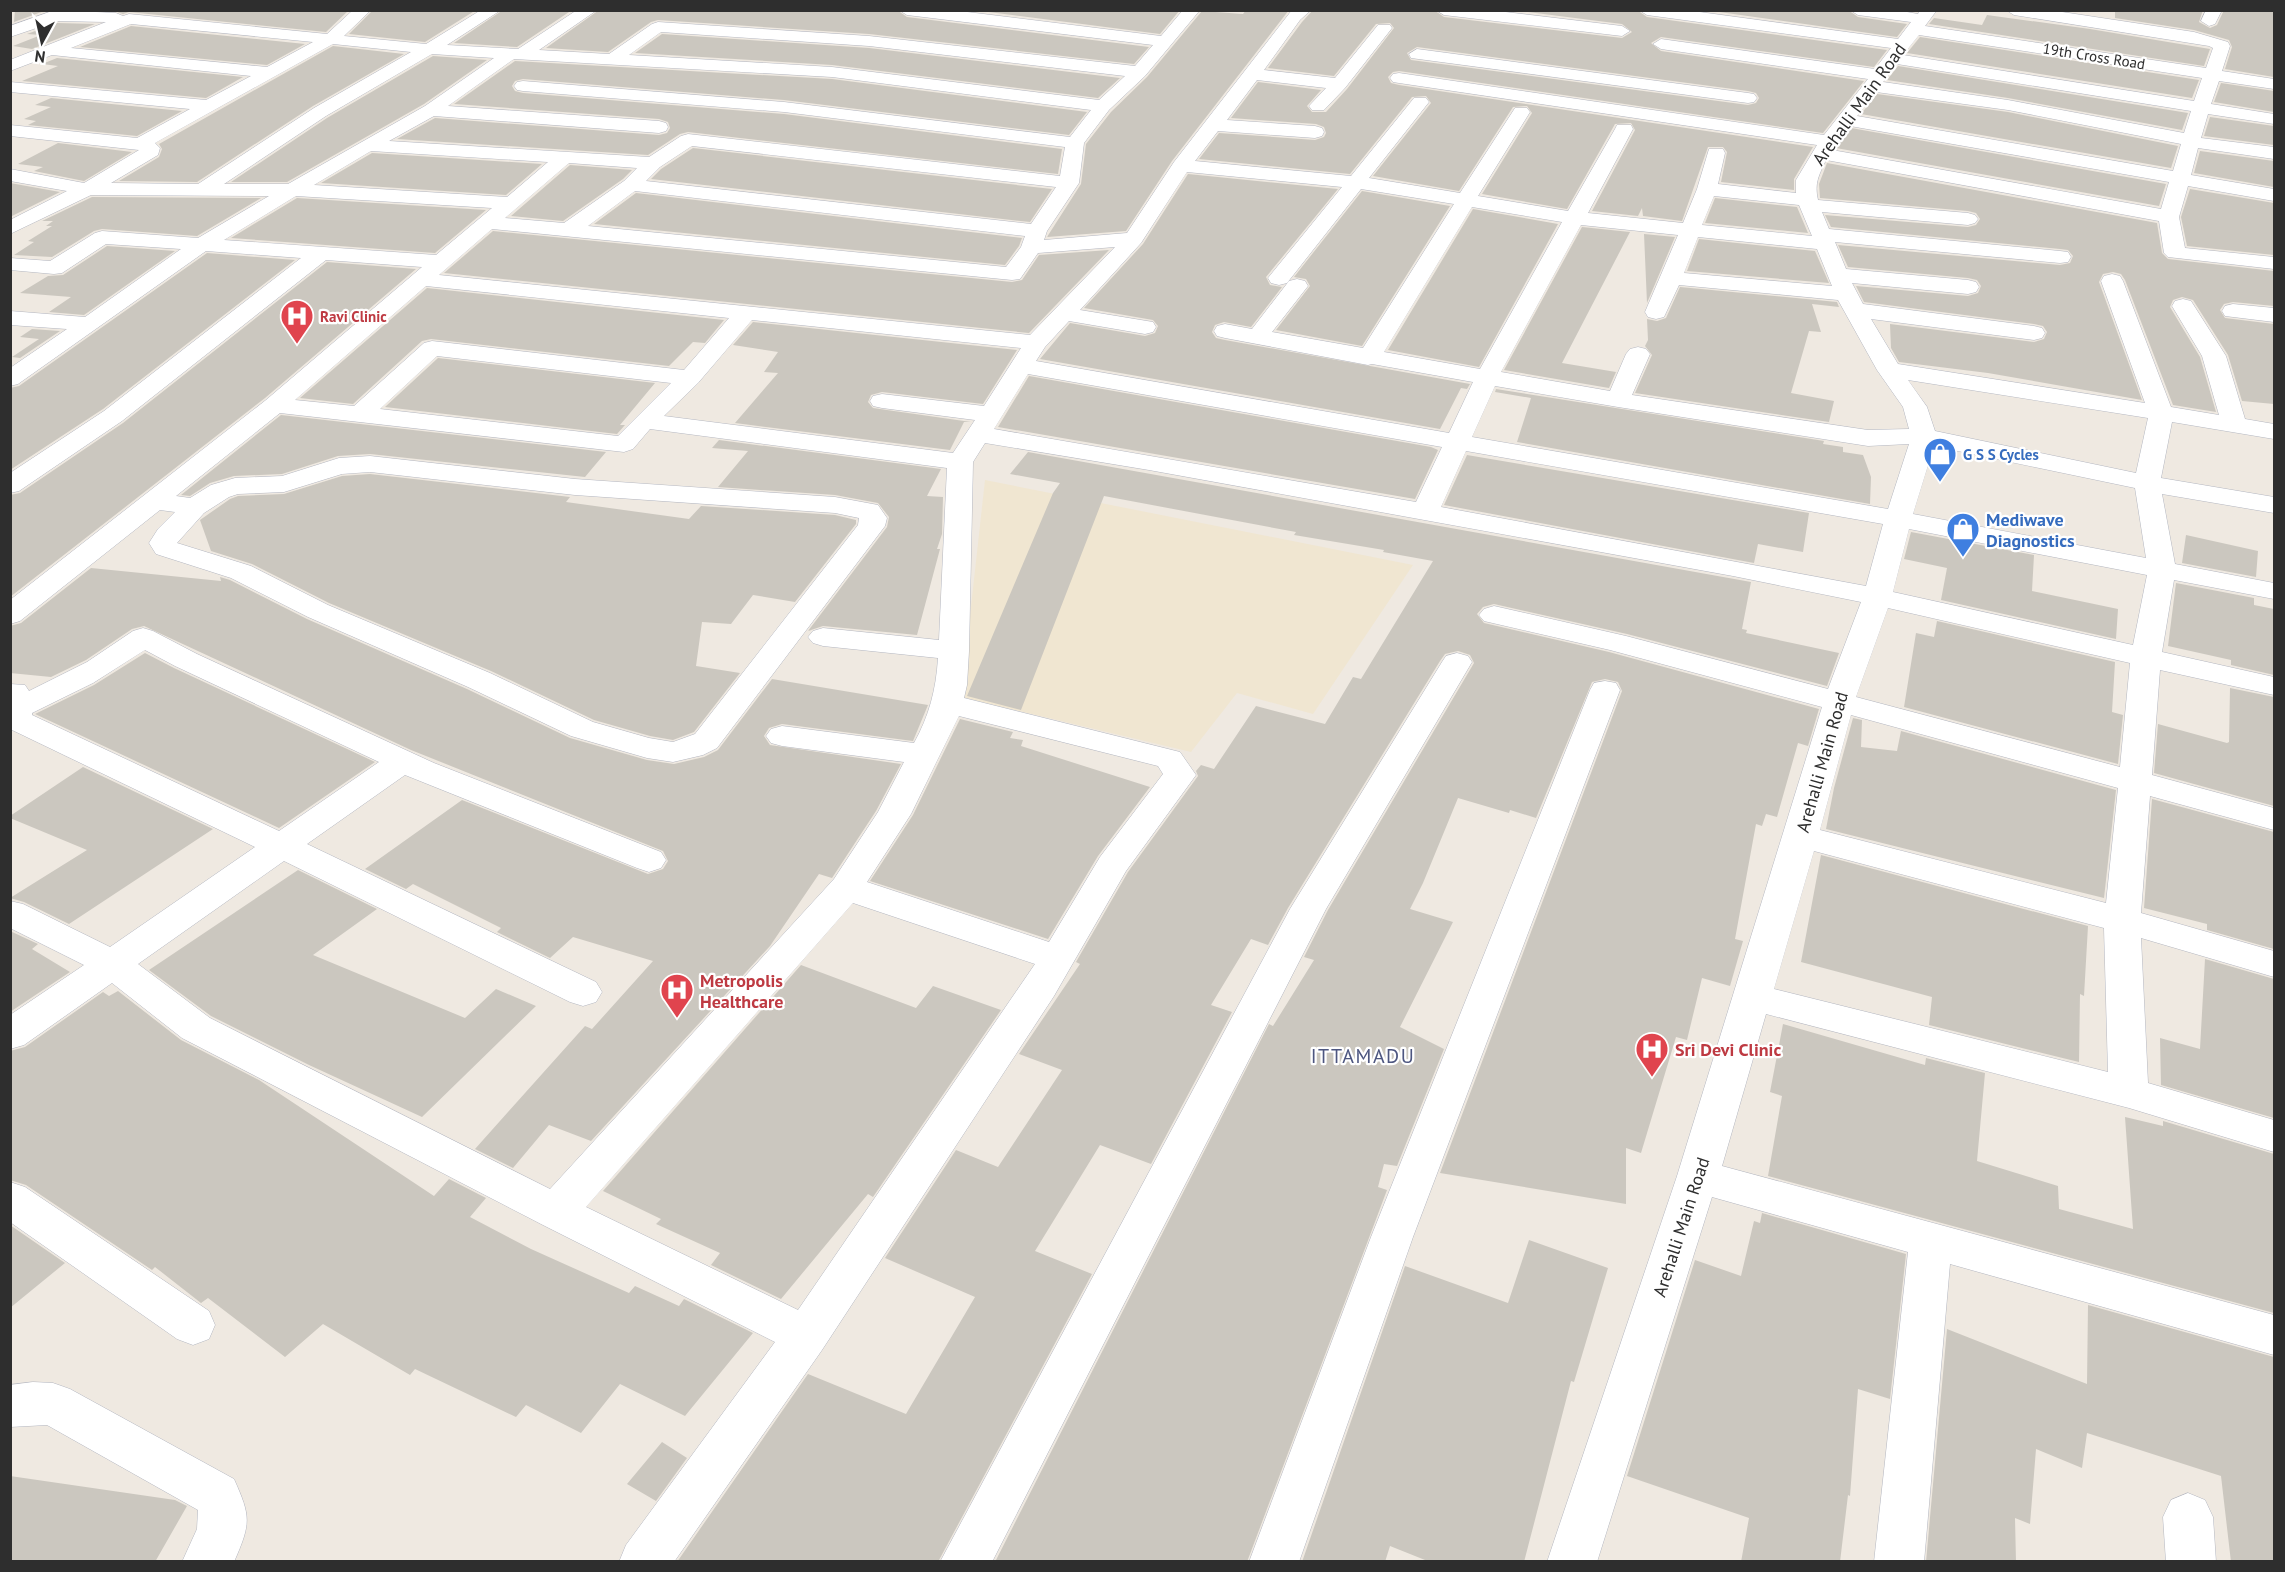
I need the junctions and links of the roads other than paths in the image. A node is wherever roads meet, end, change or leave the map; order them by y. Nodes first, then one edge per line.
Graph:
1 (176, 10) edge
2 (363, 10) edge
3 (493, 10) edge
4 (588, 10) edge
5 (679, 10) edge
6 (907, 10) edge
7 (1192, 10) edge
8 (1302, 10) edge
9 (1444, 10) edge
10 (1647, 10) edge
11 (1858, 10) edge
12 (2014, 10) edge
13 (65, 13) edge
14 (1465, 13) junction
15 (1542, 15) edge
16 (260, 17) dead end
17 (129, 18) junction
18 (160, 22) junction
19 (658, 27) junction
20 (1384, 28) dead end
21 (243, 30) junction
22 (1454, 30) dead end
23 (1622, 31) dead end
24 (10, 32) edge
25 (1527, 34) dead end
26 (331, 39) junction
27 (1164, 42) junction
28 (1661, 44) dead end
29 (1514, 48) dead end
30 (429, 49) junction
31 (50, 50) junction
32 (515, 54) junction
33 (1418, 54) dead end
34 (612, 60) junction
35 (1500, 65) junction
36 (10, 66) edge
37 (1139, 72) junction
38 (272, 73) junction
39 (1252, 74) junction
40 (2213, 75) junction
41 (1876, 77) edge
42 (1399, 78) dead end
43 (1339, 84) junction
44 (2274, 84) edge
45 (523, 86) dead end
46 (10, 87) edge
47 (1481, 89) junction
48 (1748, 98) dead end
49 (1420, 102) dead end
50 (210, 106) junction
51 (1103, 106) junction
52 (1318, 106) dead end
53 (2201, 107) junction
54 (431, 110) junction
55 (1521, 112) dead end
56 (507, 116) junction
57 (2274, 119) edge
58 (1214, 125) junction
59 (633, 126) junction
60 (659, 127) dead end
61 (1624, 129) dead end
62 (10, 130) edge
63 (1315, 132) dead end
64 (2192, 142) junction
65 (1075, 143) junction
66 (140, 144) junction
67 (367, 144) junction
68 (466, 149) junction
69 (1716, 153) dead end
70 (2274, 153) edge
71 (820, 154) junction
72 (566, 156) junction
73 (597, 159) junction
74 (653, 164) junction
75 (1181, 166) junction
76 (802, 170) dead end
77 (11, 176) edge
78 (2180, 179) junction
79 (1355, 182) junction
80 (1069, 183) junction
81 (631, 185) junction
82 (784, 185) dead end
83 (87, 189) junction
84 (203, 189) junction
85 (1707, 189) junction
86 (291, 190) junction
87 (2274, 195) edge
88 (407, 197) junction
89 (1468, 199) junction
90 (767, 201) junction
91 (1809, 202) junction
92 (511, 204) junction
93 (2169, 217) junction
94 (1573, 218) junction
95 (1968, 219) dead end
96 (487, 222) junction
97 (10, 228) edge
98 (567, 231) junction
99 (1688, 231) junction
100 (1034, 239) junction
101 (1134, 239) junction
102 (1823, 239) junction
103 (201, 245) junction
104 (320, 254) junction
105 (2060, 257) dead end
106 (440, 261) junction
107 (2274, 263) edge
108 (10, 264) edge
109 (1673, 278) junction
110 (419, 279) junction
111 (2112, 281) dead end
112 (1968, 287) dead end
113 (1846, 293) junction
114 (2183, 306) dead end
115 (2233, 311) dead end
116 (1656, 312) dead end
117 (745, 314) junction
118 (1065, 314) junction
119 (2274, 315) edge
120 (10, 318) edge
121 (90, 324) junction
122 (1145, 327) dead end
123 (1225, 331) dead end
124 (2034, 333) dead end
125 (1257, 337) junction
126 (1638, 354) dead end
127 (1028, 355) junction
128 (1368, 358) junction
129 (1889, 370) junction
130 (15, 372) edge
131 (1487, 377) junction
132 (690, 378) junction
133 (1618, 400) junction
134 (882, 401) dead end
135 (275, 405) junction
136 (2161, 413) junction
137 (360, 414) junction
138 (644, 421) junction
139 (984, 424) junction
140 (2234, 424) junction
141 (2274, 430) edge
142 (1924, 436) junction
143 (1457, 442) junction
144 (960, 462) junction
145 (2147, 483) junction
146 (10, 485) edge
147 (156, 501) junction
148 (2274, 505) edge
149 (195, 507) junction
150 (1425, 513) junction
151 (1898, 519) junction
152 (2162, 569) junction
153 (2274, 591) edge
154 (1877, 597) junction
155 (10, 615) edge
156 (1494, 615) dead end
157 (823, 637) dead end
158 (954, 651) junction
159 (2146, 658) junction
160 (1457, 662) dead end
161 (2274, 686) edge
162 (1605, 690) dead end
163 (13, 697) edge
164 (1839, 702) junction
165 (947, 703) junction
166 (782, 735) dead end
167 (925, 755) junction
168 (403, 761) junction
169 (2134, 783) junction
170 (2274, 819) edge
171 (1801, 836) junction
172 (281, 846) junction
173 (649, 860) dead end
174 (846, 888) junction
175 (10, 913) edge
176 (2122, 920) junction
177 (1057, 958) junction
178 (112, 963) junction
179 (2274, 964) edge
180 (583, 992) dead end
181 (1752, 997) junction
182 (10, 1035) edge
183 (2129, 1093) junction
184 (2274, 1136) edge
185 (1698, 1176) junction
186 (10, 1199) edge
187 (556, 1212) junction
188 (1931, 1241) junction
189 (193, 1325) dead end
190 (2274, 1335) edge
191 (806, 1336) junction
192 (10, 1406) edge
193 (207, 1562) edge
194 (644, 1562) edge
195 (965, 1562) edge
196 (1274, 1562) edge
197 (1572, 1562) edge
198 (1899, 1562) edge

1 - 18 street
2 - 26 street
3 - 30 street
4 - 32 street
5 - 19 street
6 - 27 street
7 - 27 street
8 - 39 street
9 - 14 street
10 - 41 street
11 - 41 street
12 - 40 street
13 - 17 street
13 - 24 street
14 - 15 street
14 - 22 street
15 - 23 street
15 - 25 street
16 - 21 street
17 - 18 street
17 - 31 street
18 - 21 street
19 - 34 street
19 - 37 street
20 - 43 street
21 - 26 street
26 - 30 street
26 - 38 street
27 - 37 street
28 - 41 street
29 - 35 street
30 - 32 street
30 - 84 street
31 - 36 street
31 - 38 street
32 - 34 street
32 - 54 street
33 - 35 street
34 - 51 street
35 - 47 street
35 - 48 street
37 - 51 street
38 - 50 street
39 - 43 street
39 - 58 street
40 - 41 street, 19th Cross Road
40 - 44 street, 19th Cross Road
40 - 53 street
41 - 47 street
41 - 53 street
41 - 64 street
41 - 78 street
41 - 91 street, Arehalli Main Road
41 - 93 street
42 - 47 street
43 - 52 street
45 - 65 street
46 - 50 street
49 - 79 street
50 - 66 street
51 - 65 street
53 - 57 street
53 - 64 street
54 - 56 street
54 - 67 street
55 - 89 street
56 - 59 street
56 - 68 street
58 - 63 street
58 - 75 street
59 - 60 street
59 - 73 street
61 - 94 street
62 - 66 street
64 - 70 street
64 - 78 street
65 - 80 street
66 - 83 street
67 - 68 street
67 - 86 street
68 - 72 street
68 - 88 street
69 - 85 street
71 - 74 street
71 - 76 street
71 - 80 street
72 - 73 street
72 - 92 street
73 - 74 street
74 - 81 street
75 - 79 street
75 - 101 street
77 - 83 street
78 - 87 street
78 - 93 street
79 - 89 street
79 - 125 street
80 - 100 street
81 - 90 street
81 - 98 street
82 - 90 street
83 - 84 street
83 - 97 street
84 - 86 street
85 - 91 street
85 - 99 street
86 - 88 street
86 - 103 street
88 - 92 street
89 - 94 street
89 - 128 street
90 - 100 street
91 - 95 street
91 - 102 street, Arehalli Main Road
92 - 96 street
93 - 107 street
94 - 99 street
94 - 131 street
96 - 98 street
96 - 106 street
98 - 100 street
99 - 102 street
99 - 109 street
100 - 101 street
101 - 118 street
102 - 105 street
102 - 113 street, Arehalli Main Road
103 - 104 street
103 - 108 street
103 - 121 street
104 - 106 street
104 - 146 street
106 - 110 street
109 - 113 street
109 - 116 street
110 - 117 street
110 - 135 street
111 - 136 street
112 - 113 street
113 - 124 street
113 - 129 street, Arehalli Main Road
114 - 140 street
115 - 119 street
117 - 127 street
117 - 132 street
118 - 122 street
118 - 127 street
120 - 121 street
121 - 130 street
123 - 125 street
125 - 128 street
126 - 133 street
127 - 139 street
127 - 143 street
128 - 131 street
129 - 136 street
129 - 142 street, Arehalli Main Road
131 - 133 street
131 - 143 street
132 - 137 street
132 - 138 street
133 - 142 street
134 - 139 street
135 - 137 street
135 - 147 street
136 - 140 street
136 - 145 street
137 - 138 street
138 - 144 street
139 - 144 street
139 - 150 street
140 - 141 street
142 - 145 street
142 - 151 street, Arehalli Main Road
143 - 150 street
143 - 151 street
144 - 158 street
145 - 148 street
145 - 152 street
147 - 149 street
147 - 155 street
149 - 149 street
150 - 154 street
151 - 152 street
151 - 154 street, Arehalli Main Road
152 - 153 street
152 - 159 street
154 - 159 street
154 - 164 street, Arehalli Main Road
156 - 164 street
157 - 158 street
158 - 165 street
159 - 161 street
159 - 169 street
160 - 195 street
162 - 196 street
163 - 168 street
163 - 172 street
164 - 169 street
164 - 171 street, Arehalli Main Road
165 - 167 street
165 - 177 street
166 - 167 street
167 - 174 street
168 - 172 street
168 - 173 street
169 - 170 street
169 - 176 street
171 - 176 street
171 - 181 street, Arehalli Main Road
172 - 178 street
172 - 180 street
174 - 177 street
174 - 187 street
175 - 178 street
176 - 179 street
176 - 183 street
177 - 191 street
178 - 182 street
178 - 187 street
181 - 183 street
181 - 185 street, Arehalli Main Road
183 - 184 street
185 - 188 street
185 - 197 street, Arehalli Main Road
186 - 189 street
187 - 191 street
188 - 190 street
188 - 198 street
191 - 194 street
192 - 193 street

